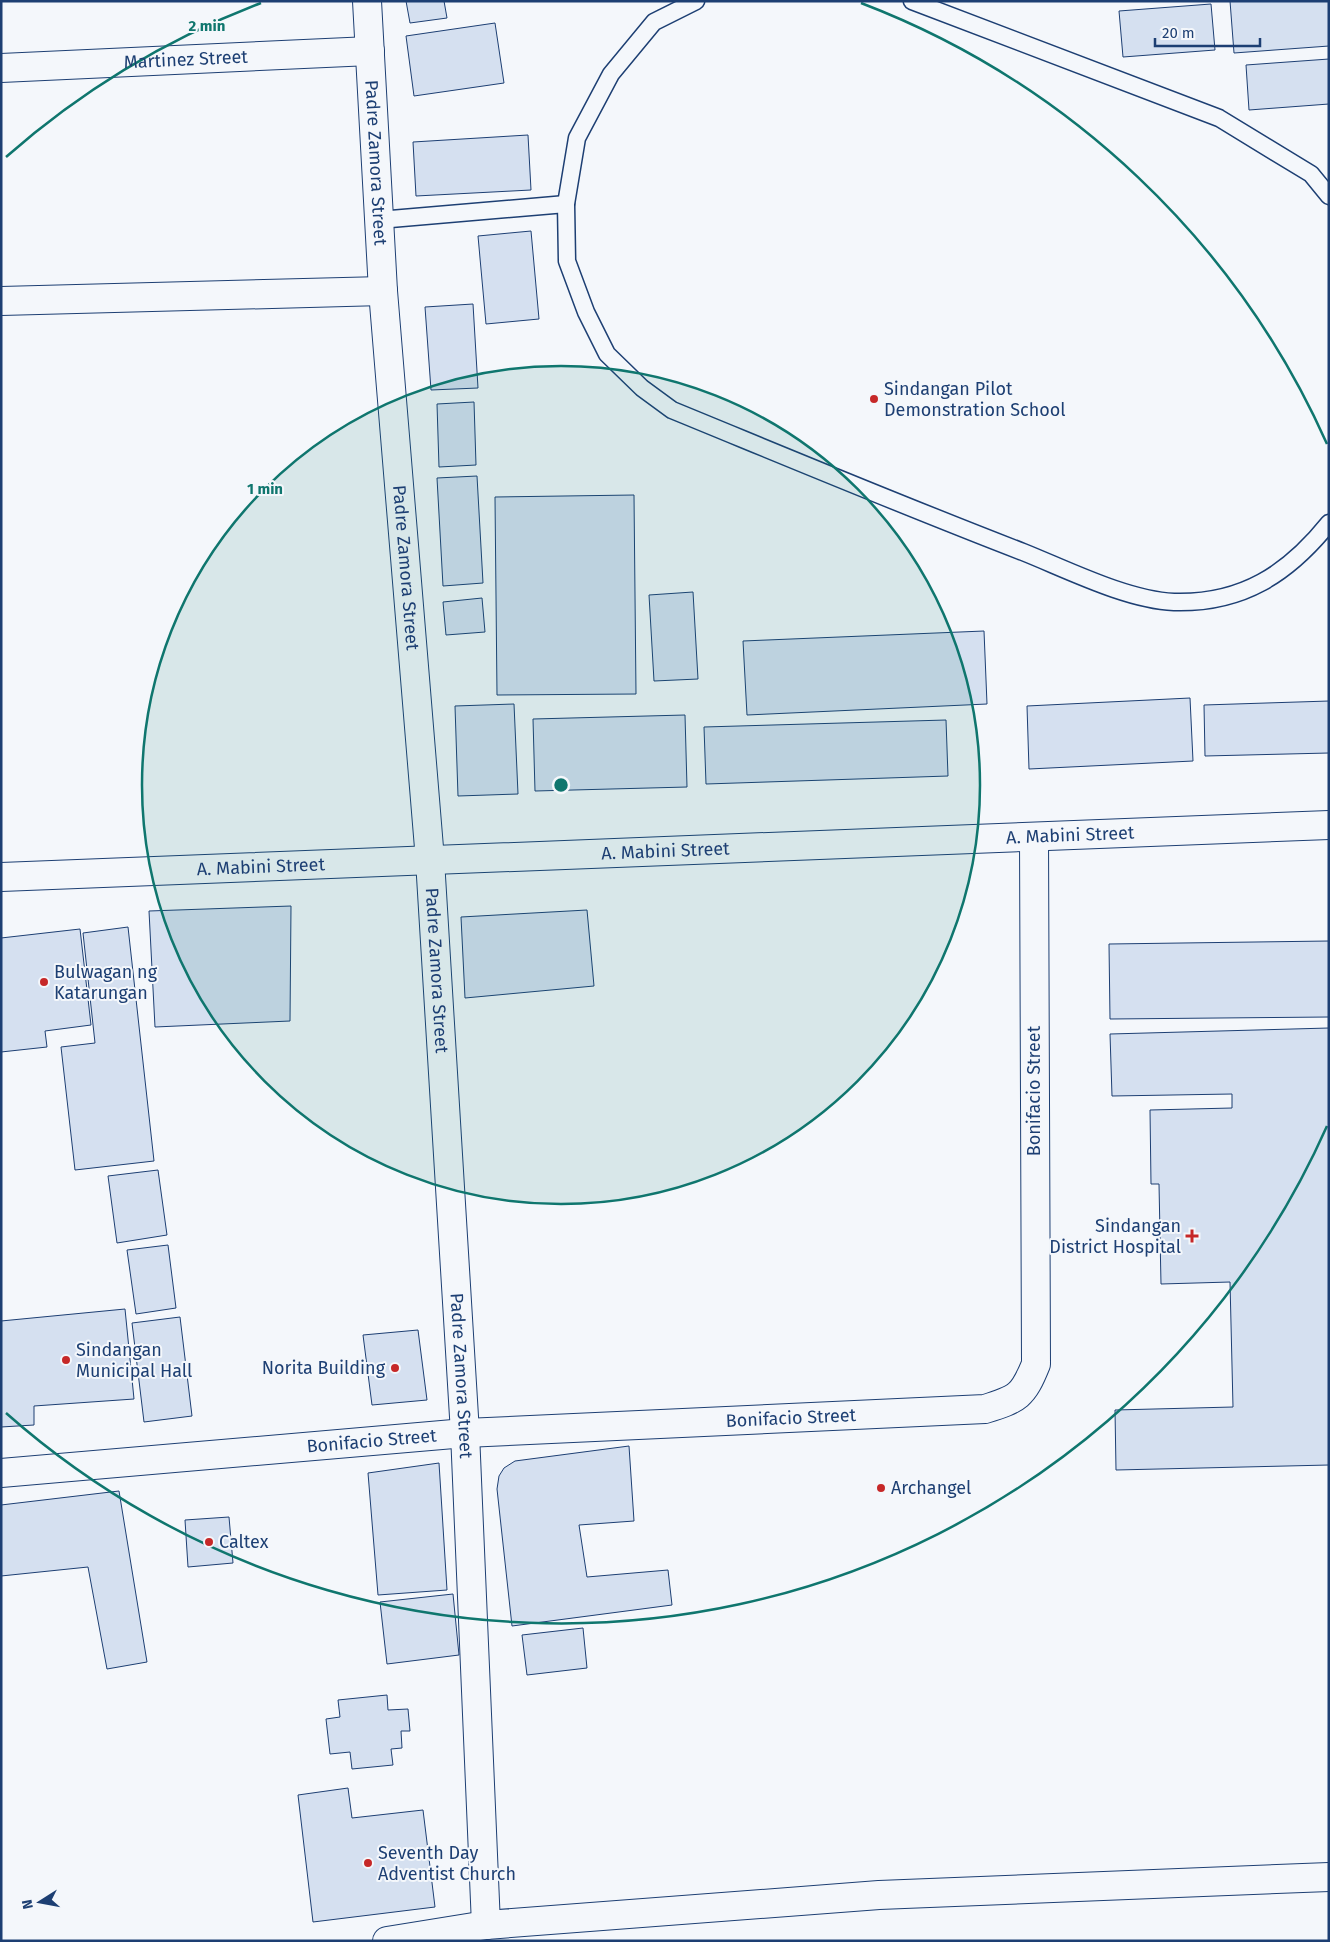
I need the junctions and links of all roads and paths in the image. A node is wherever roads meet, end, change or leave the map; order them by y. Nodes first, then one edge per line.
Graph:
1 (367, 1) edge
2 (696, 1) edge
3 (912, 1) edge
4 (370, 51) junction
5 (1, 68) edge
6 (1329, 196) edge
7 (566, 204) junction
8 (379, 220) junction
9 (383, 291) junction
10 (1, 301) edge
11 (1329, 523) edge
12 (1329, 825) edge
13 (1034, 838) junction
14 (430, 860) junction
15 (1, 878) edge
16 (465, 1433) junction
17 (1, 1473) edge
18 (1329, 1877) edge
19 (486, 1933) edge
20 (387, 1941) edge

1 - 4 street, Padre Zamora Street
2 - 7 lane
3 - 6 lane
4 - 5 street, Martinez Street
4 - 8 street, Padre Zamora Street
7 - 8 lane
7 - 11 lane
8 - 9 street, Padre Zamora Street
9 - 10 street
9 - 14 street, Padre Zamora Street
12 - 13 street, A. Mabini Street
13 - 14 street, A. Mabini Street
13 - 16 street, Bonifacio Street
14 - 15 street, A. Mabini Street
14 - 16 street, Padre Zamora Street
16 - 17 street, Bonifacio Street
16 - 19 street, Padre Zamora Street
18 - 19 street
19 - 20 street

